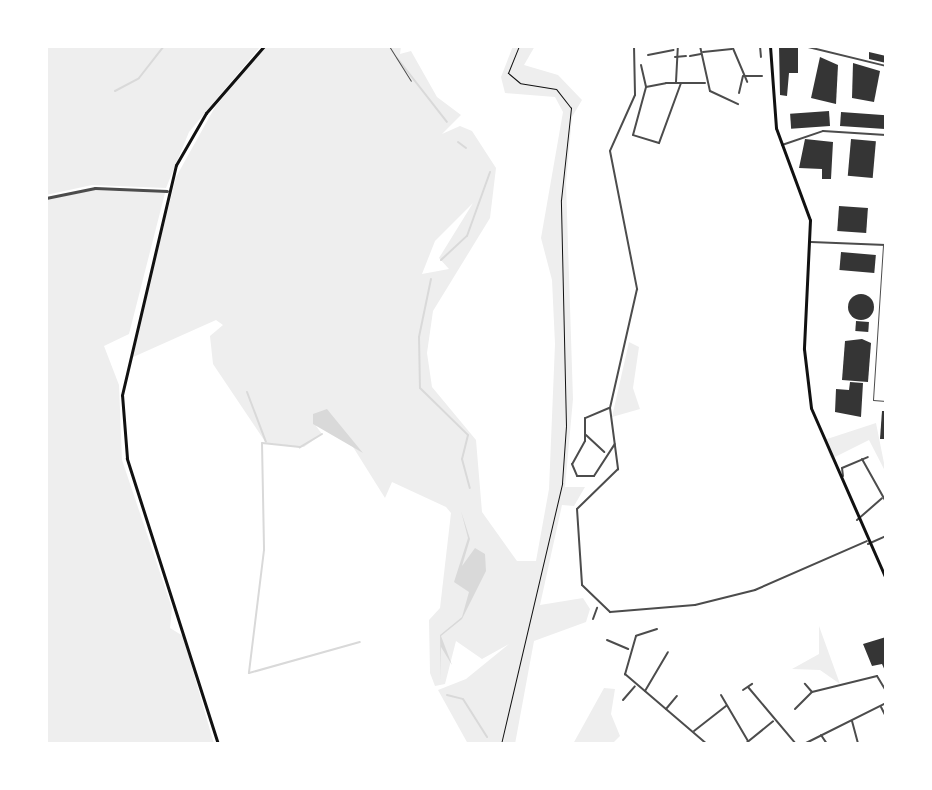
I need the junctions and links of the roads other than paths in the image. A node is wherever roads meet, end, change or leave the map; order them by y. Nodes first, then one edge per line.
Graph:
1 (264, 46) edge
2 (389, 46) edge
3 (634, 46) edge
4 (678, 46) edge
5 (700, 46) edge
6 (760, 46) edge
7 (770, 46) edge
8 (804, 46) edge
9 (732, 47) edge
10 (674, 50) junction
11 (702, 53) junction
12 (648, 55) dead end
13 (673, 57) junction
14 (761, 57) dead end
15 (641, 65) dead end
16 (886, 66) edge
17 (743, 76) junction
18 (762, 76) dead end
19 (411, 81) dead end
20 (747, 82) dead end
21 (676, 83) junction
22 (681, 83) junction
23 (705, 83) junction
24 (646, 87) junction
25 (739, 93) dead end
26 (738, 104) dead end
27 (886, 135) edge
28 (782, 145) junction
29 (167, 191) junction
30 (46, 198) edge
31 (811, 242) junction
32 (884, 245) edge
33 (886, 401) edge
34 (610, 408) junction
35 (585, 435) junction
36 (617, 444) junction
37 (604, 452) junction
38 (868, 457) dead end
39 (862, 459) junction
40 (843, 476) dead end
41 (883, 497) junction
42 (886, 502) edge
43 (857, 520) junction
44 (886, 536) edge
45 (868, 542) junction
46 (884, 572) edge
47 (886, 579) edge
48 (597, 607) junction
49 (593, 619) dead end
50 (657, 629) dead end
51 (614, 636) dead end
52 (607, 640) dead end
53 (612, 642) junction
54 (628, 650) junction
55 (668, 652) dead end
56 (752, 684) dead end
57 (805, 684) dead end
58 (635, 685) junction
59 (748, 687) junction
60 (743, 690) dead end
61 (886, 691) edge
62 (622, 692) dead end
63 (644, 692) junction
64 (812, 692) junction
65 (721, 695) dead end
66 (729, 695) dead end
67 (626, 696) junction
68 (677, 696) dead end
69 (725, 699) junction
70 (623, 700) dead end
71 (886, 703) edge
72 (726, 706) junction
73 (880, 706) junction
74 (795, 709) dead end
75 (665, 710) junction
76 (886, 717) edge
77 (851, 719) junction
78 (774, 720) junction
79 (693, 732) junction
80 (820, 733) junction
81 (746, 743) edge
82 (858, 743) edge
83 (218, 744) edge
84 (707, 744) edge
85 (796, 744) edge
86 (804, 744) edge
87 (827, 744) edge

1 - 29 main road
2 - 19 lane
3 - 34 street
4 - 10 street
5 - 11 street
6 - 14 street
7 - 28 main road
8 - 16 street
9 - 11 street
9 - 17 street
10 - 12 street
10 - 13 street
11 - 13 street
11 - 23 street
13 - 21 street
15 - 24 street
17 - 18 street
17 - 20 street
17 - 25 street
21 - 22 street
21 - 24 street
22 - 23 street
22 - 24 street
23 - 26 street
27 - 28 street
28 - 31 main road
29 - 30 street
29 - 83 main road
31 - 32 street
31 - 43 main road
32 - 33 lane
34 - 35 street
34 - 36 street
35 - 37 street
35 - 37 street
36 - 37 street
36 - 48 street
38 - 39 street
39 - 40 street
39 - 41 street
41 - 42 street
41 - 43 street
43 - 45 main road
44 - 45 street
45 - 46 main road
45 - 48 street
46 - 47 main road
48 - 49 street
50 - 54 street
51 - 53 street
52 - 53 street
53 - 54 street
54 - 58 street
55 - 63 street
56 - 59 street
57 - 64 street
58 - 63 street
58 - 67 street
59 - 60 street
59 - 78 street
61 - 64 street
62 - 67 street
63 - 75 street
64 - 74 street
65 - 69 street
66 - 69 street
67 - 70 street
68 - 75 street
69 - 72 street
71 - 73 street
72 - 79 street
72 - 81 street
73 - 76 street
73 - 77 street
75 - 79 street
77 - 80 street
77 - 82 street
78 - 81 street
78 - 85 street
79 - 84 street
80 - 86 street
80 - 87 street

